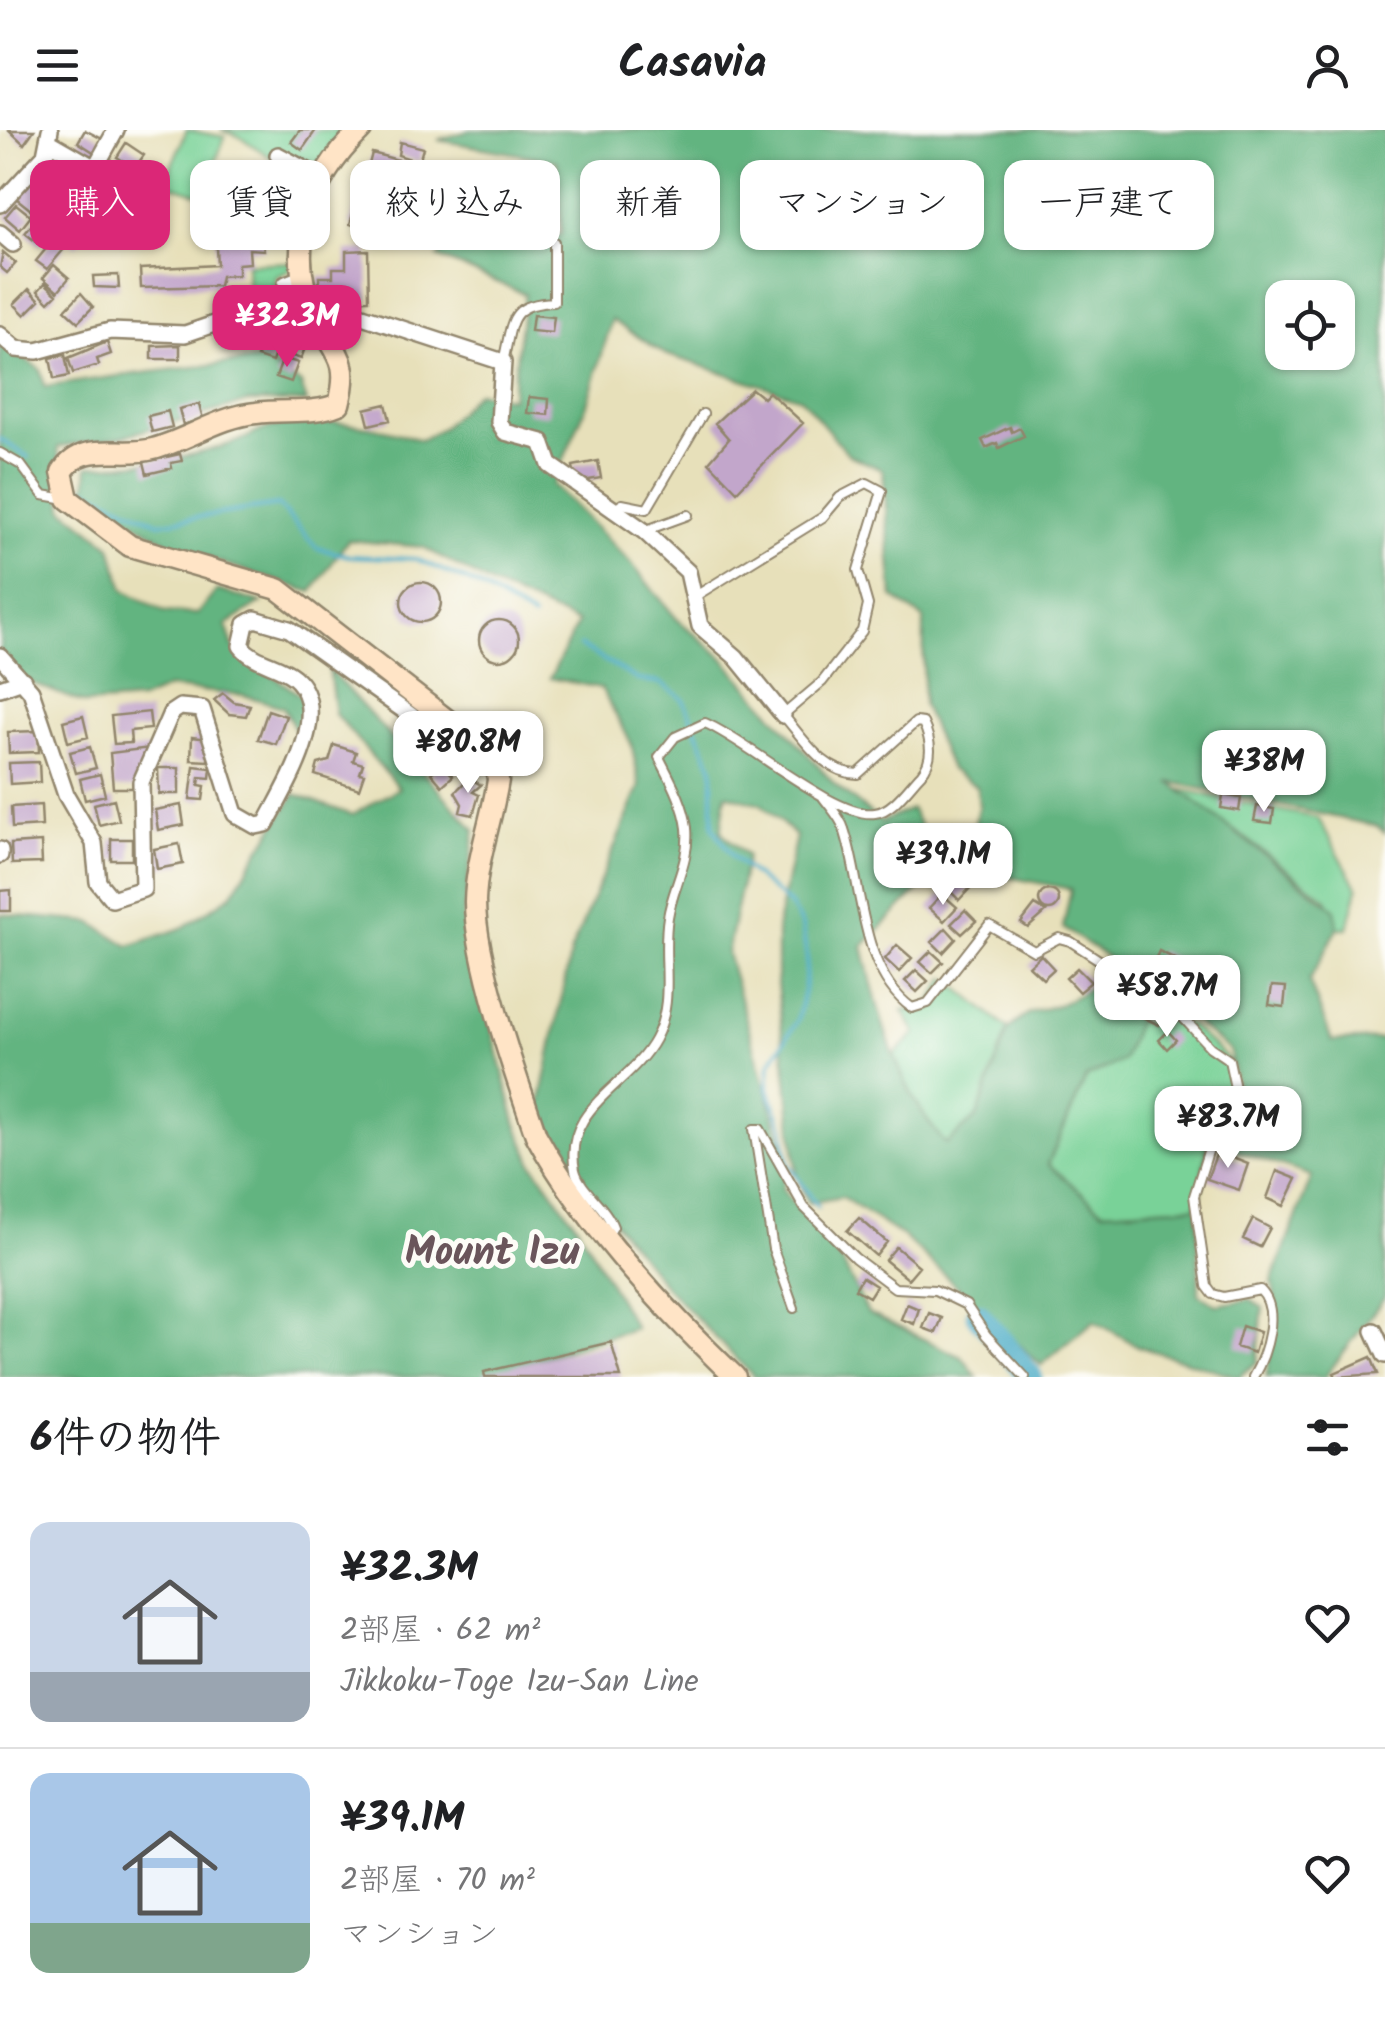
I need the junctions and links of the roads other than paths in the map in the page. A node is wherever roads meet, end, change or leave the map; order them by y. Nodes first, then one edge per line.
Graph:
1 (116, 130) edge
2 (360, 130) edge
3 (49, 136) edge
4 (278, 154) dead end
5 (40, 160) edge
6 (288, 160) edge
7 (330, 169) edge
8 (30, 171) edge
9 (0, 204) edge
10 (0, 233) edge
11 (14, 244) dead end
12 (302, 250) edge
13 (554, 250) edge
14 (304, 277) junction
15 (316, 318) junction
16 (0, 335) edge
17 (503, 362) junction
18 (703, 414) dead end
19 (0, 454) edge
20 (68, 499) junction
21 (614, 511) junction
22 (688, 515) dead end
23 (644, 532) junction
24 (694, 596) junction
25 (0, 656) edge
26 (23, 680) junction
27 (0, 688) edge
28 (783, 714) junction
29 (483, 748) junction
30 (821, 793) junction
31 (608, 1235) junction
32 (794, 1308) dead end
33 (1374, 1331) dead end
34 (1385, 1355) edge
35 (735, 1377) edge
36 (1026, 1377) edge
37 (1254, 1377) edge

1 - 3 street
2 - 7 main road
3 - 5 street
4 - 6 street
8 - 9 street
10 - 11 street
12 - 14 main road
13 - 17 lane
14 - 15 main road
14 - 16 street
15 - 17 street
15 - 20 main road
17 - 21 street
18 - 21 lane
19 - 20 lane
20 - 29 main road
21 - 23 street
22 - 23 lane
23 - 24 street
24 - 28 street
24 - 28 lane
25 - 26 street
26 - 27 street
26 - 29 street
28 - 30 lane
29 - 31 main road
30 - 31 lane
30 - 37 lane
31 - 35 main road
32 - 36 lane
33 - 34 street

